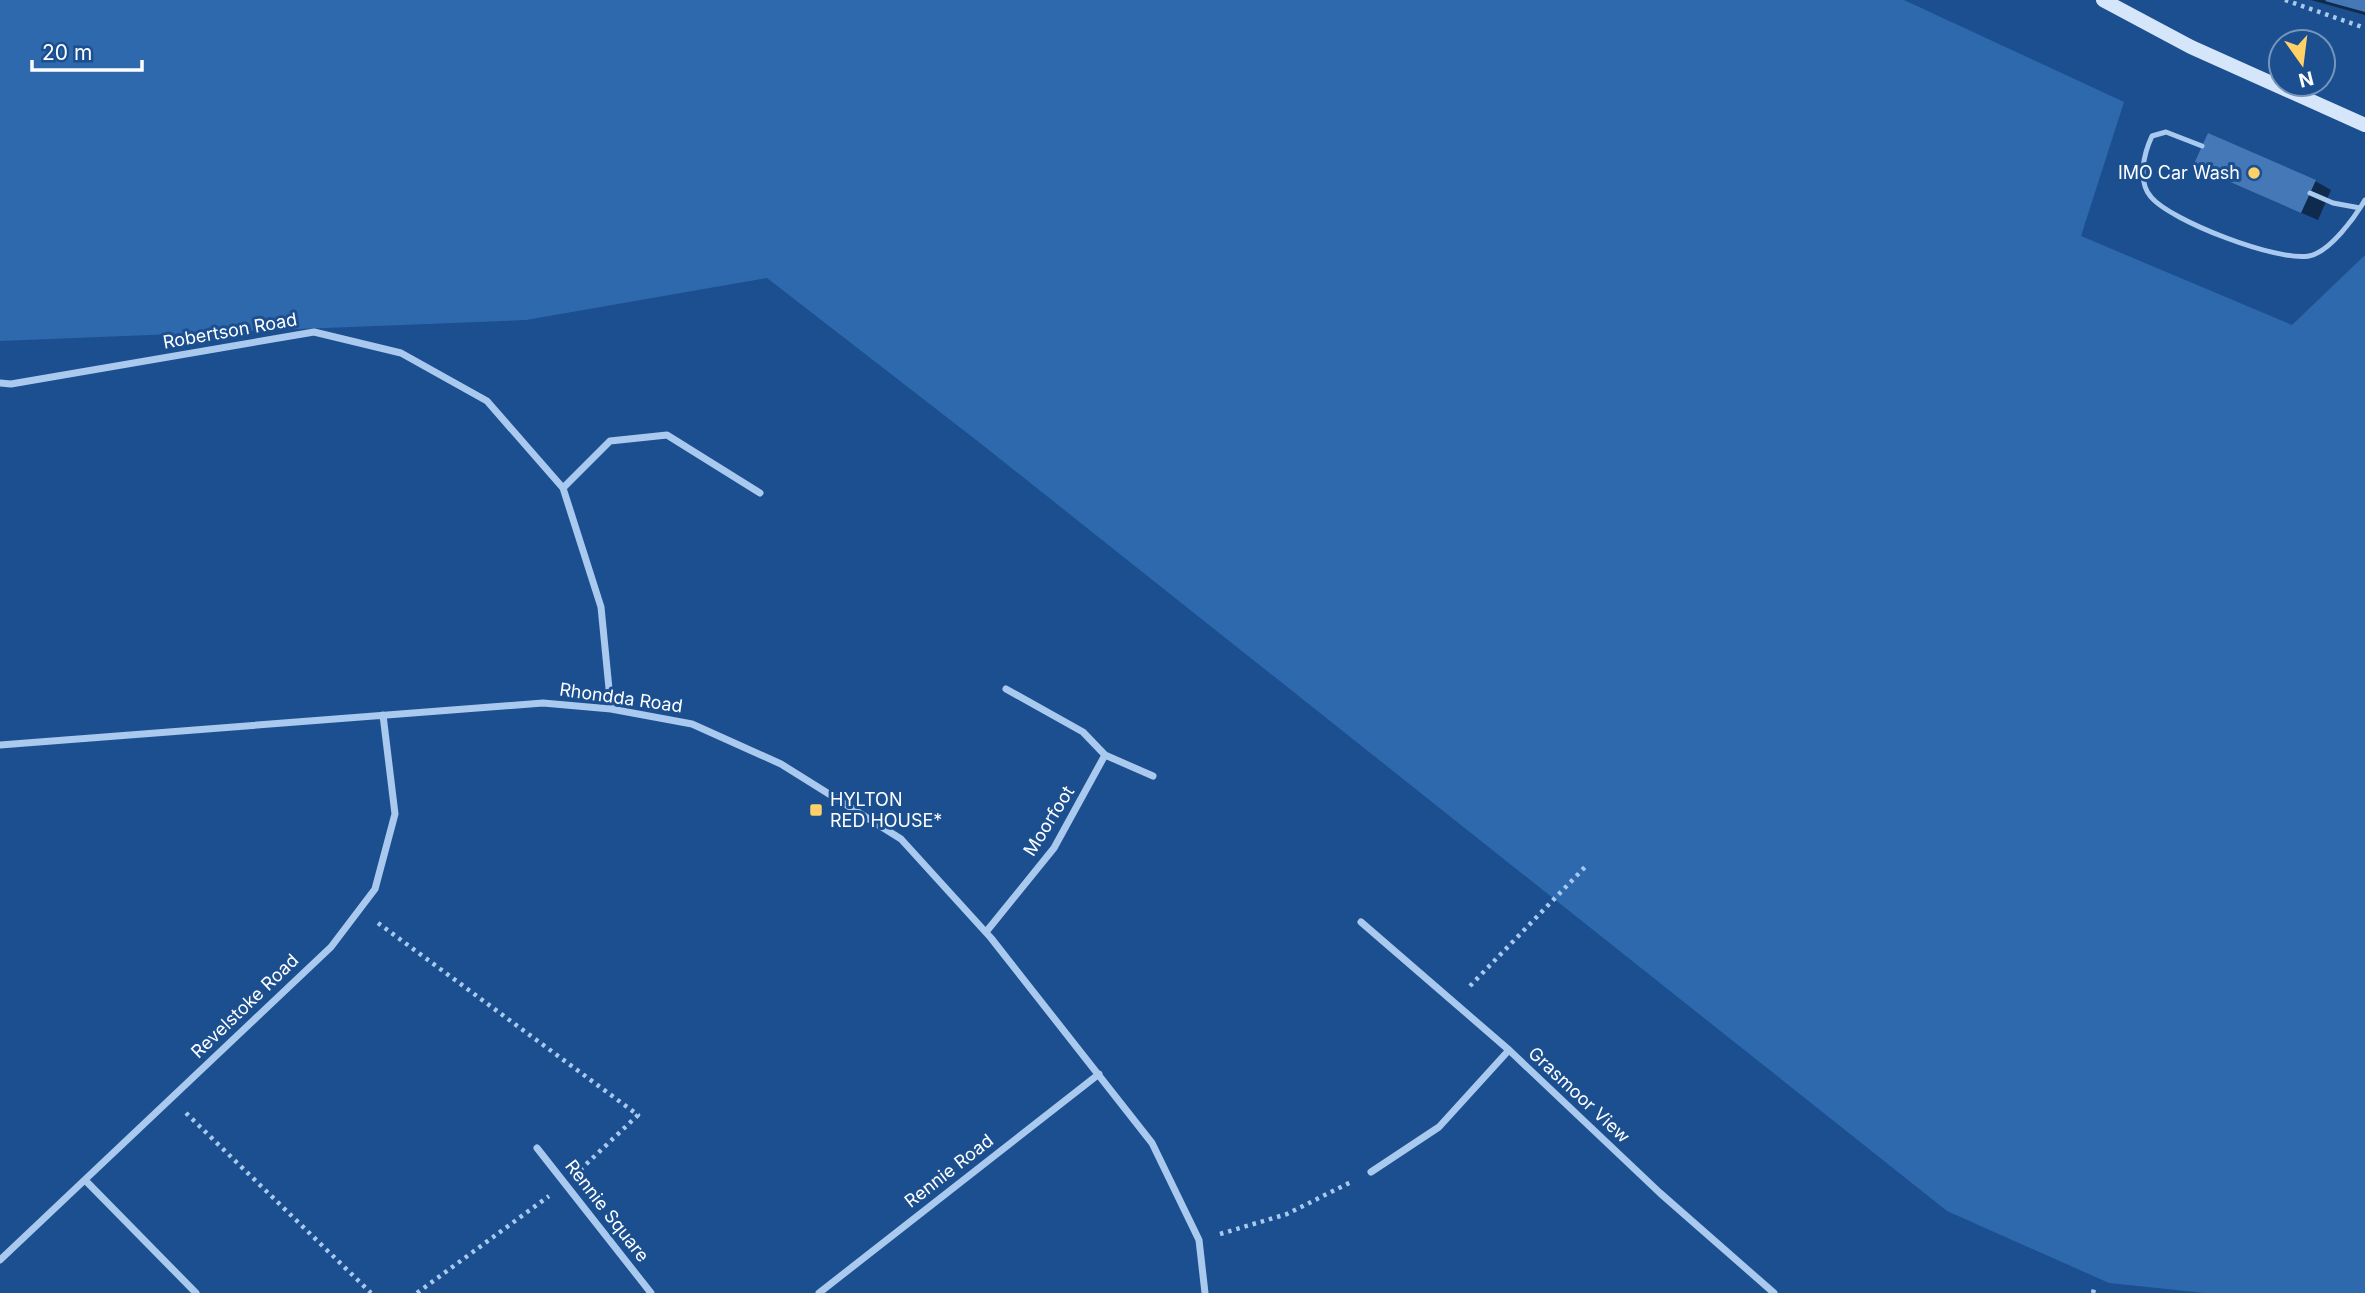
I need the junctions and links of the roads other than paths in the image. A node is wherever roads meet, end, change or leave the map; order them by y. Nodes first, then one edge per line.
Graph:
1 (2103, 0) edge
2 (2365, 125) edge
3 (2202, 146) dead end
4 (2310, 193) dead end
5 (2365, 200) edge
6 (2360, 208) junction
7 (0, 383) edge
8 (564, 488) junction
9 (760, 493) dead end
10 (1006, 689) dead end
11 (611, 709) junction
12 (383, 715) junction
13 (0, 745) edge
14 (1105, 755) junction
15 (1153, 776) dead end
16 (1361, 922) dead end
17 (986, 932) junction
18 (1509, 1050) junction
19 (1099, 1074) junction
20 (537, 1148) dead end
21 (1371, 1172) road end
22 (85, 1180) junction
23 (0, 1260) edge
24 (196, 1293) edge
25 (651, 1293) edge
26 (819, 1293) edge
27 (1205, 1293) edge
28 (1774, 1293) edge

1 - 2 street
3 - 6 lane
4 - 6 lane
5 - 6 lane
7 - 8 street, Robertson Road
8 - 9 street
8 - 11 street, Robertson Road
10 - 14 street
11 - 12 street, Rhondda Road
11 - 17 street, Rhondda Road
12 - 13 street, Rhondda Road
12 - 22 street, Revelstoke Road
14 - 15 street
14 - 17 street, Moorfoot
16 - 18 street, Grasmoor View
17 - 19 street, Rhondda Road
18 - 21 street
18 - 28 street, Grasmoor View
19 - 26 street, Rennie Road
19 - 27 street, Rhondda Road
20 - 25 street, Rennie Square
22 - 23 street, Revelstoke Road
22 - 24 street

